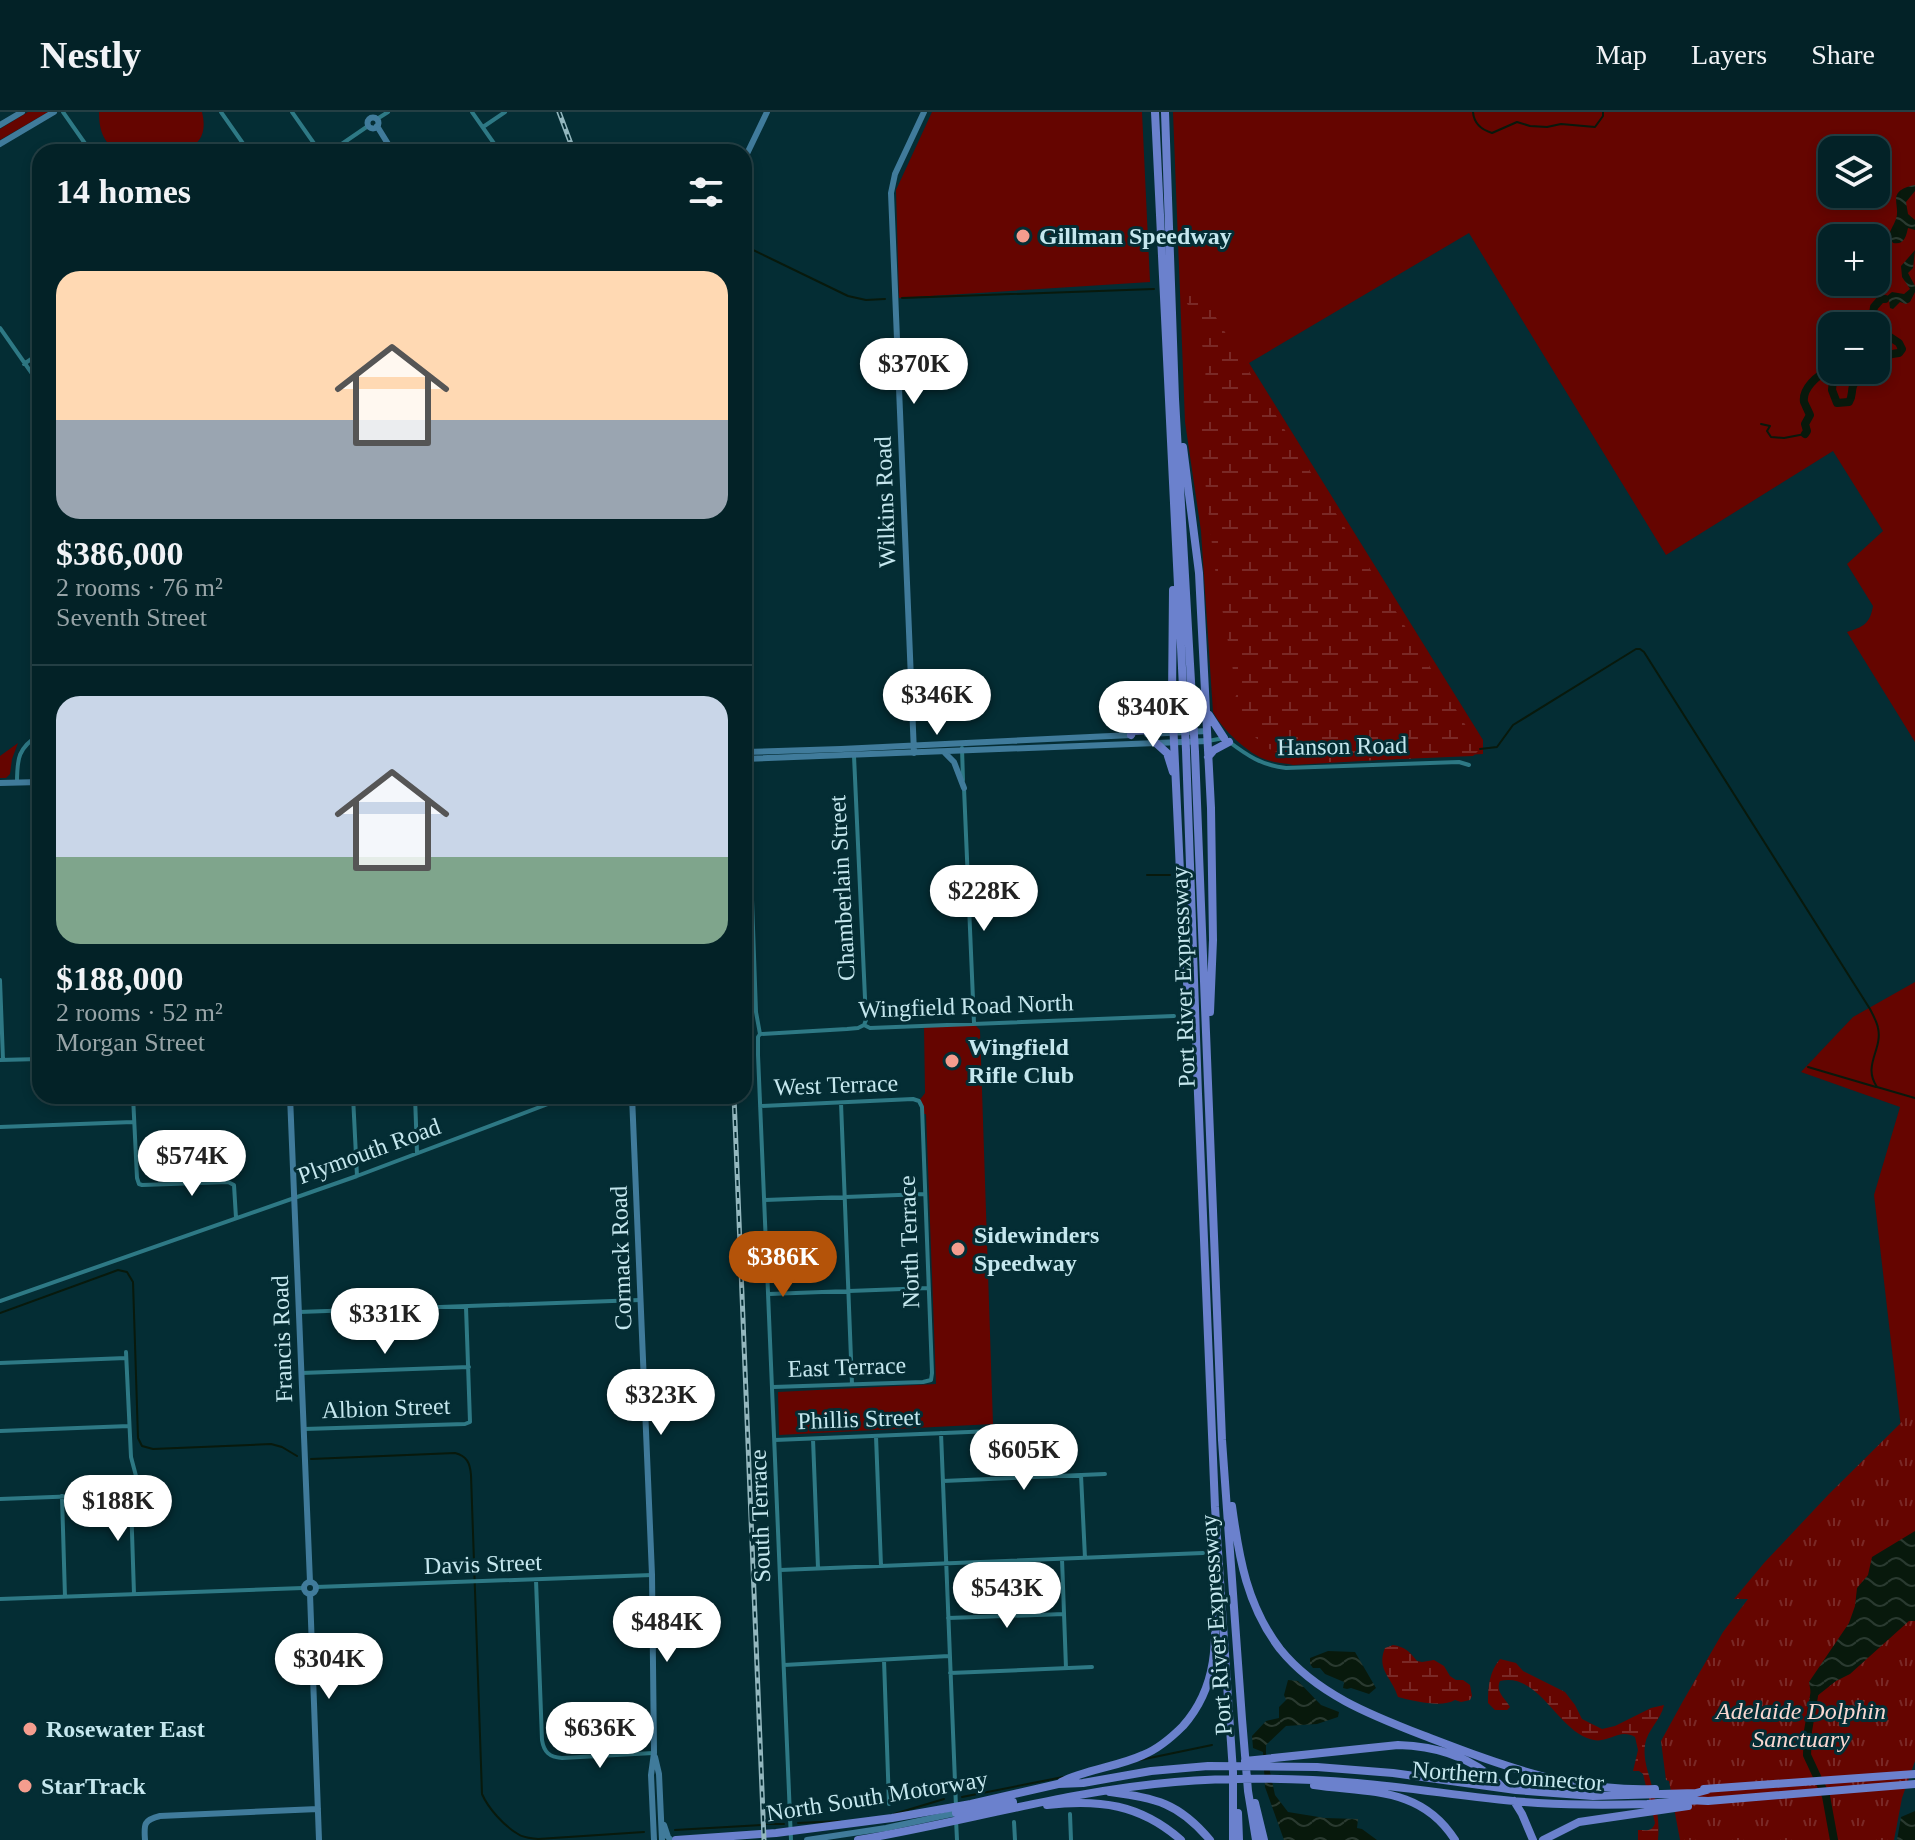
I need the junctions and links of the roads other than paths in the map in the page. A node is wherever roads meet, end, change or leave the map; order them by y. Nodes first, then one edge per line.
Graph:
1 (22, 112) edge
2 (54, 112) edge
3 (63, 112) edge
4 (221, 112) edge
5 (292, 112) edge
6 (388, 112) edge
7 (472, 112) edge
8 (505, 112) edge
9 (767, 112) edge
10 (924, 112) edge
11 (1155, 112) edge
12 (1165, 112) edge
13 (371, 120) edge
14 (0, 125) edge
15 (483, 127) junction
16 (0, 144) edge
17 (85, 144) edge
18 (243, 144) edge
19 (314, 144) edge
20 (340, 144) edge
21 (388, 144) edge
22 (495, 144) edge
23 (752, 144) edge
24 (0, 328) edge
25 (32, 358) edge
26 (24, 364) junction
27 (32, 374) edge
28 (1175, 399) junction
29 (1176, 557) junction
30 (1206, 711) junction
31 (1173, 720) junction
32 (1174, 732) junction
33 (1131, 735) junction
34 (1208, 736) junction
35 (32, 740) edge
36 (1226, 740) junction
37 (962, 742) junction
38 (1156, 743) junction
39 (1175, 743) junction
40 (913, 749) junction
41 (962, 751) junction
42 (854, 752) junction
43 (943, 752) junction
44 (752, 754) edge
45 (752, 757) edge
46 (1208, 757) junction
47 (1469, 765) dead end
48 (32, 782) edge
49 (0, 783) edge
50 (17, 783) junction
51 (1177, 785) junction
52 (964, 788) junction
53 (752, 919) edge
54 (0, 980) edge
55 (1174, 1016) dead end
56 (974, 1024) junction
57 (864, 1025) junction
58 (760, 1034) junction
59 (32, 1059) edge
60 (2, 1060) edge
61 (1198, 1094) junction
62 (913, 1099) joint
63 (1208, 1101) junction
64 (841, 1103) junction
65 (133, 1104) edge
66 (290, 1104) edge
67 (353, 1104) edge
68 (415, 1104) edge
69 (548, 1104) edge
70 (632, 1104) edge
71 (760, 1106) junction
72 (134, 1122) junction
73 (0, 1127) edge
74 (417, 1153) junction
75 (357, 1176) junction
76 (925, 1194) junction
77 (845, 1197) junction
78 (294, 1198) junction
79 (765, 1200) junction
80 (236, 1218) junction
81 (929, 1288) junction
82 (849, 1291) junction
83 (769, 1294) junction
84 (640, 1300) junction
85 (0, 1301) edge
86 (466, 1306) junction
87 (299, 1312) junction
88 (126, 1352) dead end
89 (126, 1358) junction
90 (0, 1363) edge
91 (469, 1367) junction
92 (301, 1373) junction
93 (923, 1382) joint
94 (852, 1385) junction
95 (773, 1387) junction
96 (129, 1426) junction
97 (304, 1429) junction
98 (0, 1431) edge
99 (993, 1431) dead end
100 (941, 1433) junction
101 (876, 1436) junction
102 (813, 1439) junction
103 (775, 1440) junction
104 (1224, 1463) junction
105 (1105, 1474) dead end
106 (1081, 1475) junction
107 (943, 1481) junction
108 (132, 1494) junction
109 (62, 1496) junction
110 (0, 1499) edge
111 (1215, 1507) junction
112 (1203, 1553) dead end
113 (1085, 1558) junction
114 (1062, 1559) junction
115 (946, 1563) junction
116 (881, 1566) junction
117 (818, 1568) junction
118 (780, 1570) junction
119 (652, 1575) junction
120 (536, 1580) junction
121 (313, 1584) junction
122 (303, 1588) junction
123 (134, 1594) junction
124 (310, 1594) junction
125 (65, 1597) junction
126 (0, 1599) edge
127 (1064, 1614) junction
128 (948, 1618) junction
129 (950, 1656) junction
130 (884, 1660) junction
131 (784, 1665) junction
132 (1092, 1667) dead end
133 (1066, 1668) junction
134 (950, 1673) junction
135 (654, 1753) junction
136 (1271, 1762) junction
137 (1247, 1771) junction
138 (1233, 1772) junction
139 (1273, 1779) junction
140 (1914, 1779) edge
141 (1083, 1783) joint
142 (1058, 1784) junction
143 (1145, 1785) joint
144 (1707, 1790) junction
145 (1647, 1803) junction
146 (889, 1804) dead end
147 (1014, 1807) junction
148 (318, 1809) junction
149 (956, 1813) junction
150 (1070, 1814) dead end
151 (662, 1817) junction
152 (1014, 1822) dead end
153 (145, 1840) edge
154 (319, 1840) edge
155 (654, 1840) edge
156 (662, 1840) edge
157 (673, 1840) edge
158 (791, 1840) edge
159 (807, 1840) edge
160 (858, 1840) edge
161 (957, 1840) edge
162 (1015, 1840) edge
163 (1071, 1840) edge
164 (1181, 1840) edge
165 (1210, 1840) edge
166 (1233, 1840) edge
167 (1239, 1840) edge
168 (1256, 1840) edge
169 (1264, 1840) edge
170 (1455, 1840) edge
171 (1533, 1840) edge
172 (1543, 1840) edge

1 - 14 street
2 - 16 street
3 - 17 street
4 - 18 street
5 - 19 street
6 - 13 street
7 - 15 street
8 - 15 street
9 - 23 street
10 - 40 street, Wilkins Road
11 - 29 highway, Port River Expressway
12 - 28 highway, Port River Expressway
13 - 20 street
13 - 21 street
15 - 22 street
24 - 26 street
25 - 26 street
26 - 27 street
28 - 30 highway
28 - 63 highway, Port River Expressway
29 - 31 highway
29 - 61 highway, Port River Expressway
30 - 34 highway
30 - 36 highway
31 - 32 highway
31 - 33 highway
32 - 33 street, Hanson Road
32 - 34 street, Hanson Road
32 - 39 highway
33 - 37 street, Hanson Road
34 - 36 street, Hanson Road
34 - 36 street, Hanson Road
34 - 39 street, Hanson Road
34 - 46 highway
35 - 50 street
36 - 46 highway
36 - 47 street, Hanson Road
37 - 40 street, Hanson Road
37 - 41 street
38 - 39 street, Hanson Road
38 - 41 street, Hanson Road
38 - 51 highway
39 - 51 highway
40 - 42 street, Hanson Road
40 - 43 street, Hanson Road
41 - 43 street, Hanson Road
41 - 52 street
42 - 44 street, Hanson Road
42 - 45 street, Hanson Road
42 - 57 street, Chamberlain Street
43 - 52 street
46 - 63 highway
48 - 50 street
49 - 50 street
51 - 61 highway
52 - 56 street
53 - 58 street, South Terrace
54 - 60 street
55 - 56 street, Wingfield Road North
56 - 57 street, Wingfield Road North
57 - 58 street, Wingfield Road North
58 - 71 street, South Terrace
59 - 60 street
61 - 111 highway, Port River Expressway
62 - 64 street, West Terrace
62 - 76 street, North Terrace
63 - 104 highway, Port River Expressway
64 - 71 street, West Terrace
64 - 77 street
65 - 72 street
66 - 78 street, Francis Road
67 - 75 street
68 - 74 street
69 - 74 street, Plymouth Road
70 - 84 street, Cormack Road
71 - 79 street, South Terrace
72 - 73 street
72 - 80 street
74 - 75 street, Plymouth Road
75 - 78 street, Plymouth Road
76 - 77 street
76 - 81 street, North Terrace
77 - 79 street
77 - 82 street
78 - 80 street, Plymouth Road
78 - 87 street, Francis Road
79 - 83 street, South Terrace
80 - 85 street, Plymouth Road
81 - 82 street
81 - 93 street, North Terrace
82 - 83 street
82 - 94 street
83 - 95 street, South Terrace
84 - 86 street
84 - 119 street, Cormack Road
86 - 87 street
86 - 91 street
87 - 92 street, Francis Road
88 - 89 street
89 - 90 street
89 - 96 street
91 - 92 street
91 - 97 street, Albion Street
92 - 97 street, Francis Road
93 - 94 street, East Terrace
94 - 95 street, East Terrace
95 - 103 street, South Terrace
96 - 98 street
96 - 108 street
97 - 121 street, Francis Road
99 - 100 street, Phillis Street
100 - 101 street, Phillis Street
100 - 107 street
101 - 102 street, Phillis Street
101 - 116 street
102 - 103 street, Phillis Street
102 - 117 street
103 - 118 street, South Terrace
104 - 137 highway, Port River Expressway
104 - 144 highway, Northern Connector
105 - 106 street
106 - 107 street
106 - 113 street
107 - 115 street
108 - 109 street
108 - 123 street
109 - 110 street
109 - 125 street
111 - 138 highway, Port River Expressway
111 - 142 highway
112 - 113 street
113 - 114 street
114 - 115 street
114 - 127 street
115 - 116 street
115 - 128 street
116 - 117 street
117 - 118 street
118 - 131 street, South Terrace
119 - 120 street, Davis Street
119 - 135 street, Cormack Road
120 - 121 street, Davis Street
120 - 135 street
121 - 122 street
121 - 124 street
122 - 123 street
122 - 124 street
123 - 125 street
124 - 148 street
125 - 126 street
127 - 128 street
127 - 133 street
128 - 129 street
129 - 130 street
129 - 134 street
130 - 131 street
130 - 146 street
131 - 158 street, South Terrace
132 - 133 street
133 - 134 street
134 - 149 street
135 - 151 street, Cormack Road
135 - 155 street, Cormack Road
136 - 141 highway, Northern Connector
136 - 145 highway, Northern Connector
136 - 171 highway
137 - 168 highway, Port River Expressway
137 - 169 highway
138 - 166 highway, Port River Expressway
138 - 167 highway
139 - 143 highway, Northern Connector
139 - 145 highway, Northern Connector
139 - 170 highway
140 - 144 highway, Northern Connector
140 - 145 highway, Northern Connector
141 - 142 highway, North South Motorway
142 - 157 highway, North South Motorway
143 - 147 highway, North South Motorway
144 - 145 highway, Northern Connector
145 - 172 highway
147 - 160 highway, North South Motorway
147 - 164 highway
148 - 153 street
148 - 154 street
149 - 159 street
149 - 161 street
149 - 165 highway
150 - 163 street
151 - 156 street, Cormack Road
151 - 157 street
152 - 162 street

